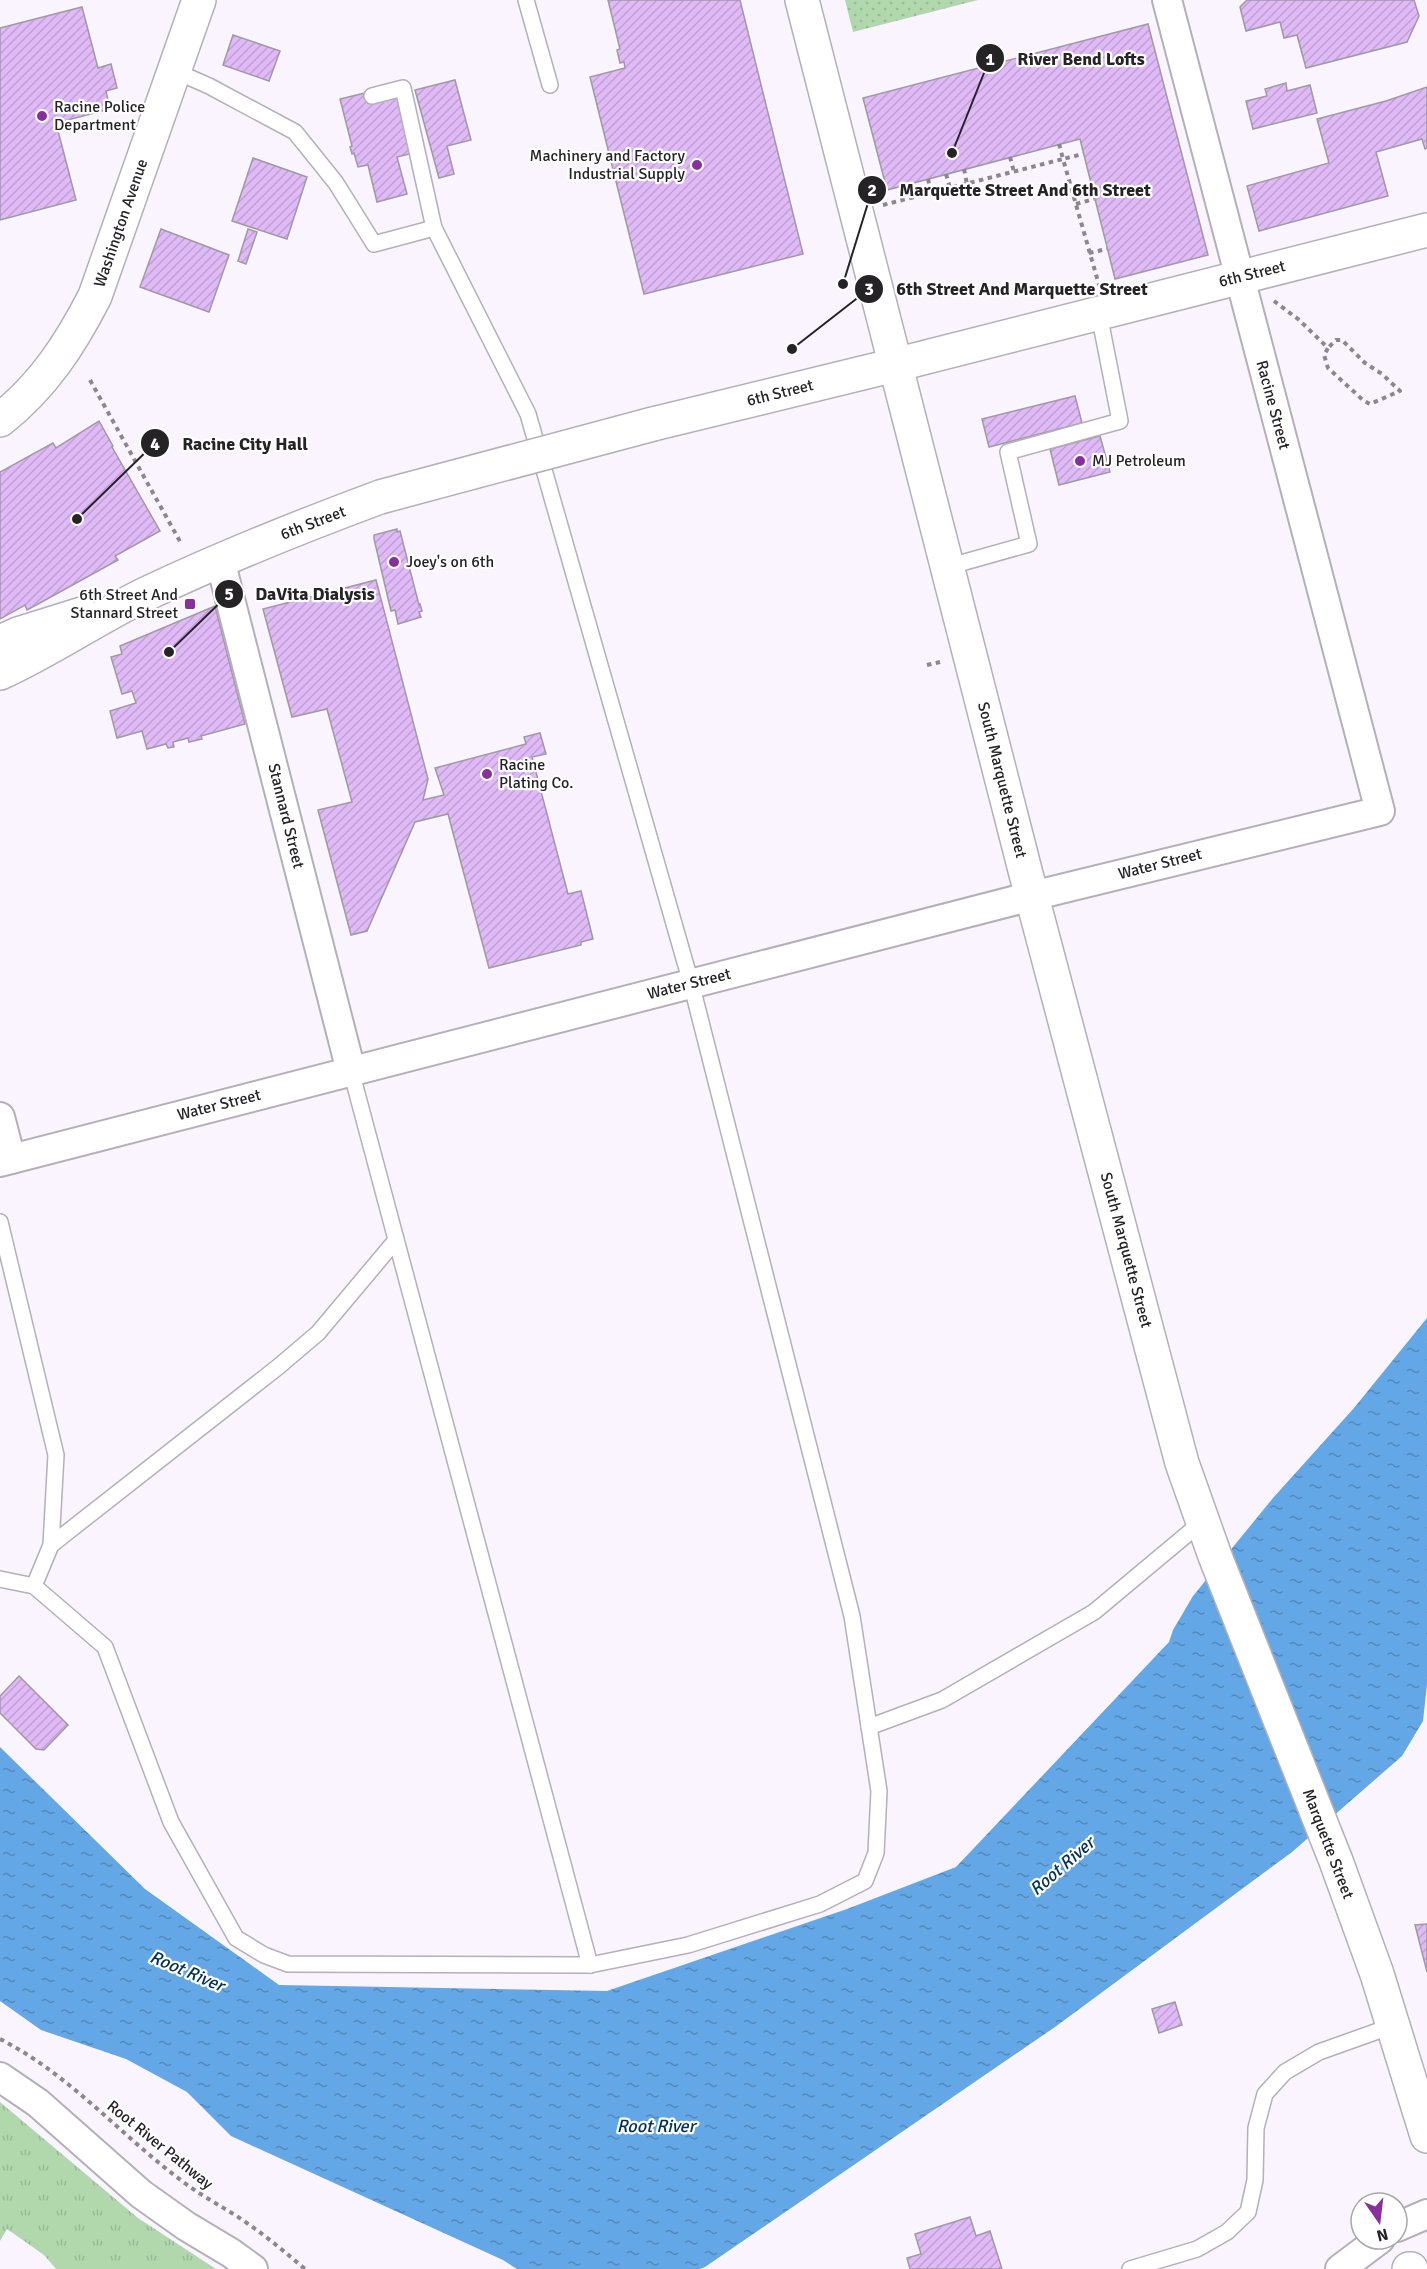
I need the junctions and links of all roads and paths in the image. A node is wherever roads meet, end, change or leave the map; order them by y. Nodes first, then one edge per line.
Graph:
1 (199, 0) edge
2 (526, 0) edge
3 (802, 0) edge
4 (1167, 0) edge
5 (175, 70) junction
6 (550, 85) dead end
7 (372, 96) dead end
8 (1059, 144) dead end
9 (1083, 154) dead end
10 (1010, 157) dead end
11 (1063, 159) junction
12 (964, 170) dead end
13 (1014, 172) junction
14 (946, 174) dead end
15 (928, 179) dead end
16 (967, 184) junction
17 (950, 188) junction
18 (931, 193) junction
19 (1094, 200) dead end
20 (1076, 204) junction
21 (856, 212) junction
22 (434, 228) junction
23 (1427, 230) edge
24 (1107, 249) dead end
25 (1089, 252) junction
26 (1239, 278) junction
27 (1103, 313) junction
28 (1328, 348) junction
29 (895, 365) junction
30 (90, 380) dead end
31 (0, 420) edge
32 (183, 545) dead end
33 (220, 560) junction
34 (947, 567) junction
35 (146, 594) junction
36 (0, 642) edge
37 (940, 662) dead end
38 (927, 665) dead end
39 (0, 673) edge
40 (1380, 811) joint
41 (1032, 896) junction
42 (691, 983) junction
43 (351, 1071) junction
44 (0, 1117) edge
45 (5, 1160) edge
46 (0, 1222) edge
47 (396, 1240) junction
48 (1203, 1521) junction
49 (51, 1545) junction
50 (1215, 1556) joint
51 (0, 1579) edge
52 (34, 1586) junction
53 (869, 1727) junction
54 (590, 1965) junction
55 (1392, 2026) junction
56 (0, 2039) edge
57 (0, 2077) edge
58 (1427, 2136) edge
59 (1427, 2214) edge
60 (1409, 2222) edge
61 (1364, 2251) edge
62 (253, 2269) edge
63 (305, 2269) edge
64 (1130, 2269) edge
65 (1340, 2269) edge

1 - 5 street, Washington Avenue
2 - 6 lane
3 - 21 street, South Marquette Street
4 - 26 street, Racine Street
5 - 22 lane
5 - 31 street, Washington Avenue
7 - 22 lane
8 - 11 path
9 - 11 path
10 - 13 path
11 - 13 path
11 - 20 path
12 - 16 path
13 - 16 path
14 - 17 path
15 - 18 path
16 - 17 path
17 - 18 path
18 - 21 path
19 - 20 path
20 - 25 path
21 - 29 street, South Marquette Street
22 - 42 lane
23 - 26 street, 6th Street
24 - 25 path
25 - 27 path
26 - 27 street, 6th Street
26 - 28 path
26 - 40 street, Racine Street
27 - 29 street, 6th Street
27 - 34 lane
28 - 28 path
29 - 33 street, 6th Street, bridge
29 - 34 street, South Marquette Street
30 - 32 path
33 - 35 street, 6th Street
33 - 43 street, Stannard Street
34 - 41 street, South Marquette Street
35 - 36 street, 6th Street
35 - 39 street, 6th Street
37 - 38 path
40 - 41 street, Water Street
41 - 42 street, Water Street
41 - 48 street, South Marquette Street
42 - 43 street, Water Street
42 - 53 lane
43 - 45 street, Water Street
43 - 47 lane
44 - 45 street
46 - 49 lane
47 - 49 lane
47 - 54 lane
48 - 50 street, South Marquette Street
48 - 53 lane
49 - 52 lane
50 - 55 street, Marquette Street
51 - 52 lane
52 - 54 lane
53 - 54 lane
55 - 58 street, Marquette Street
55 - 64 lane
56 - 63 path, Root River Pathway
57 - 62 street
59 - 60 street
61 - 65 street

